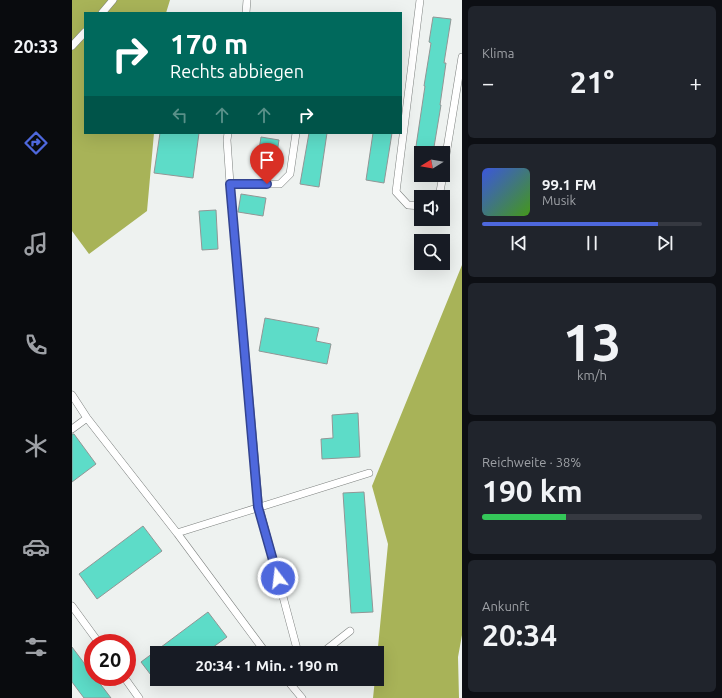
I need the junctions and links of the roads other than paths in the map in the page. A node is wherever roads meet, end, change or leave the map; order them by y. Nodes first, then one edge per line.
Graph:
1 (113, 0) edge
2 (248, 0) edge
3 (420, 0) edge
4 (103, 12) edge
5 (246, 12) edge
6 (84, 33) edge
7 (72, 46) edge
8 (462, 56) edge
9 (228, 134) edge
10 (296, 134) edge
11 (448, 146) edge
12 (230, 184) junction
13 (414, 205) edge
14 (72, 396) edge
15 (87, 418) junction
16 (72, 430) edge
17 (369, 473) dead end
18 (258, 507) junction
19 (178, 533) junction
20 (72, 606) edge
21 (350, 632) dead end
22 (92, 634) edge
23 (261, 646) edge
24 (296, 646) edge
25 (331, 646) edge
26 (130, 686) edge
27 (293, 686) edge
28 (139, 698) edge
29 (302, 698) edge

1 - 4 lane
2 - 5 lane
3 - 13 lane
6 - 7 lane
8 - 11 lane
9 - 12 lane
10 - 12 lane
12 - 18 lane
14 - 15 lane
15 - 16 lane
15 - 19 lane
17 - 18 lane
18 - 19 lane
18 - 24 lane
19 - 23 lane
20 - 22 lane
21 - 25 lane
26 - 28 lane
27 - 29 lane

